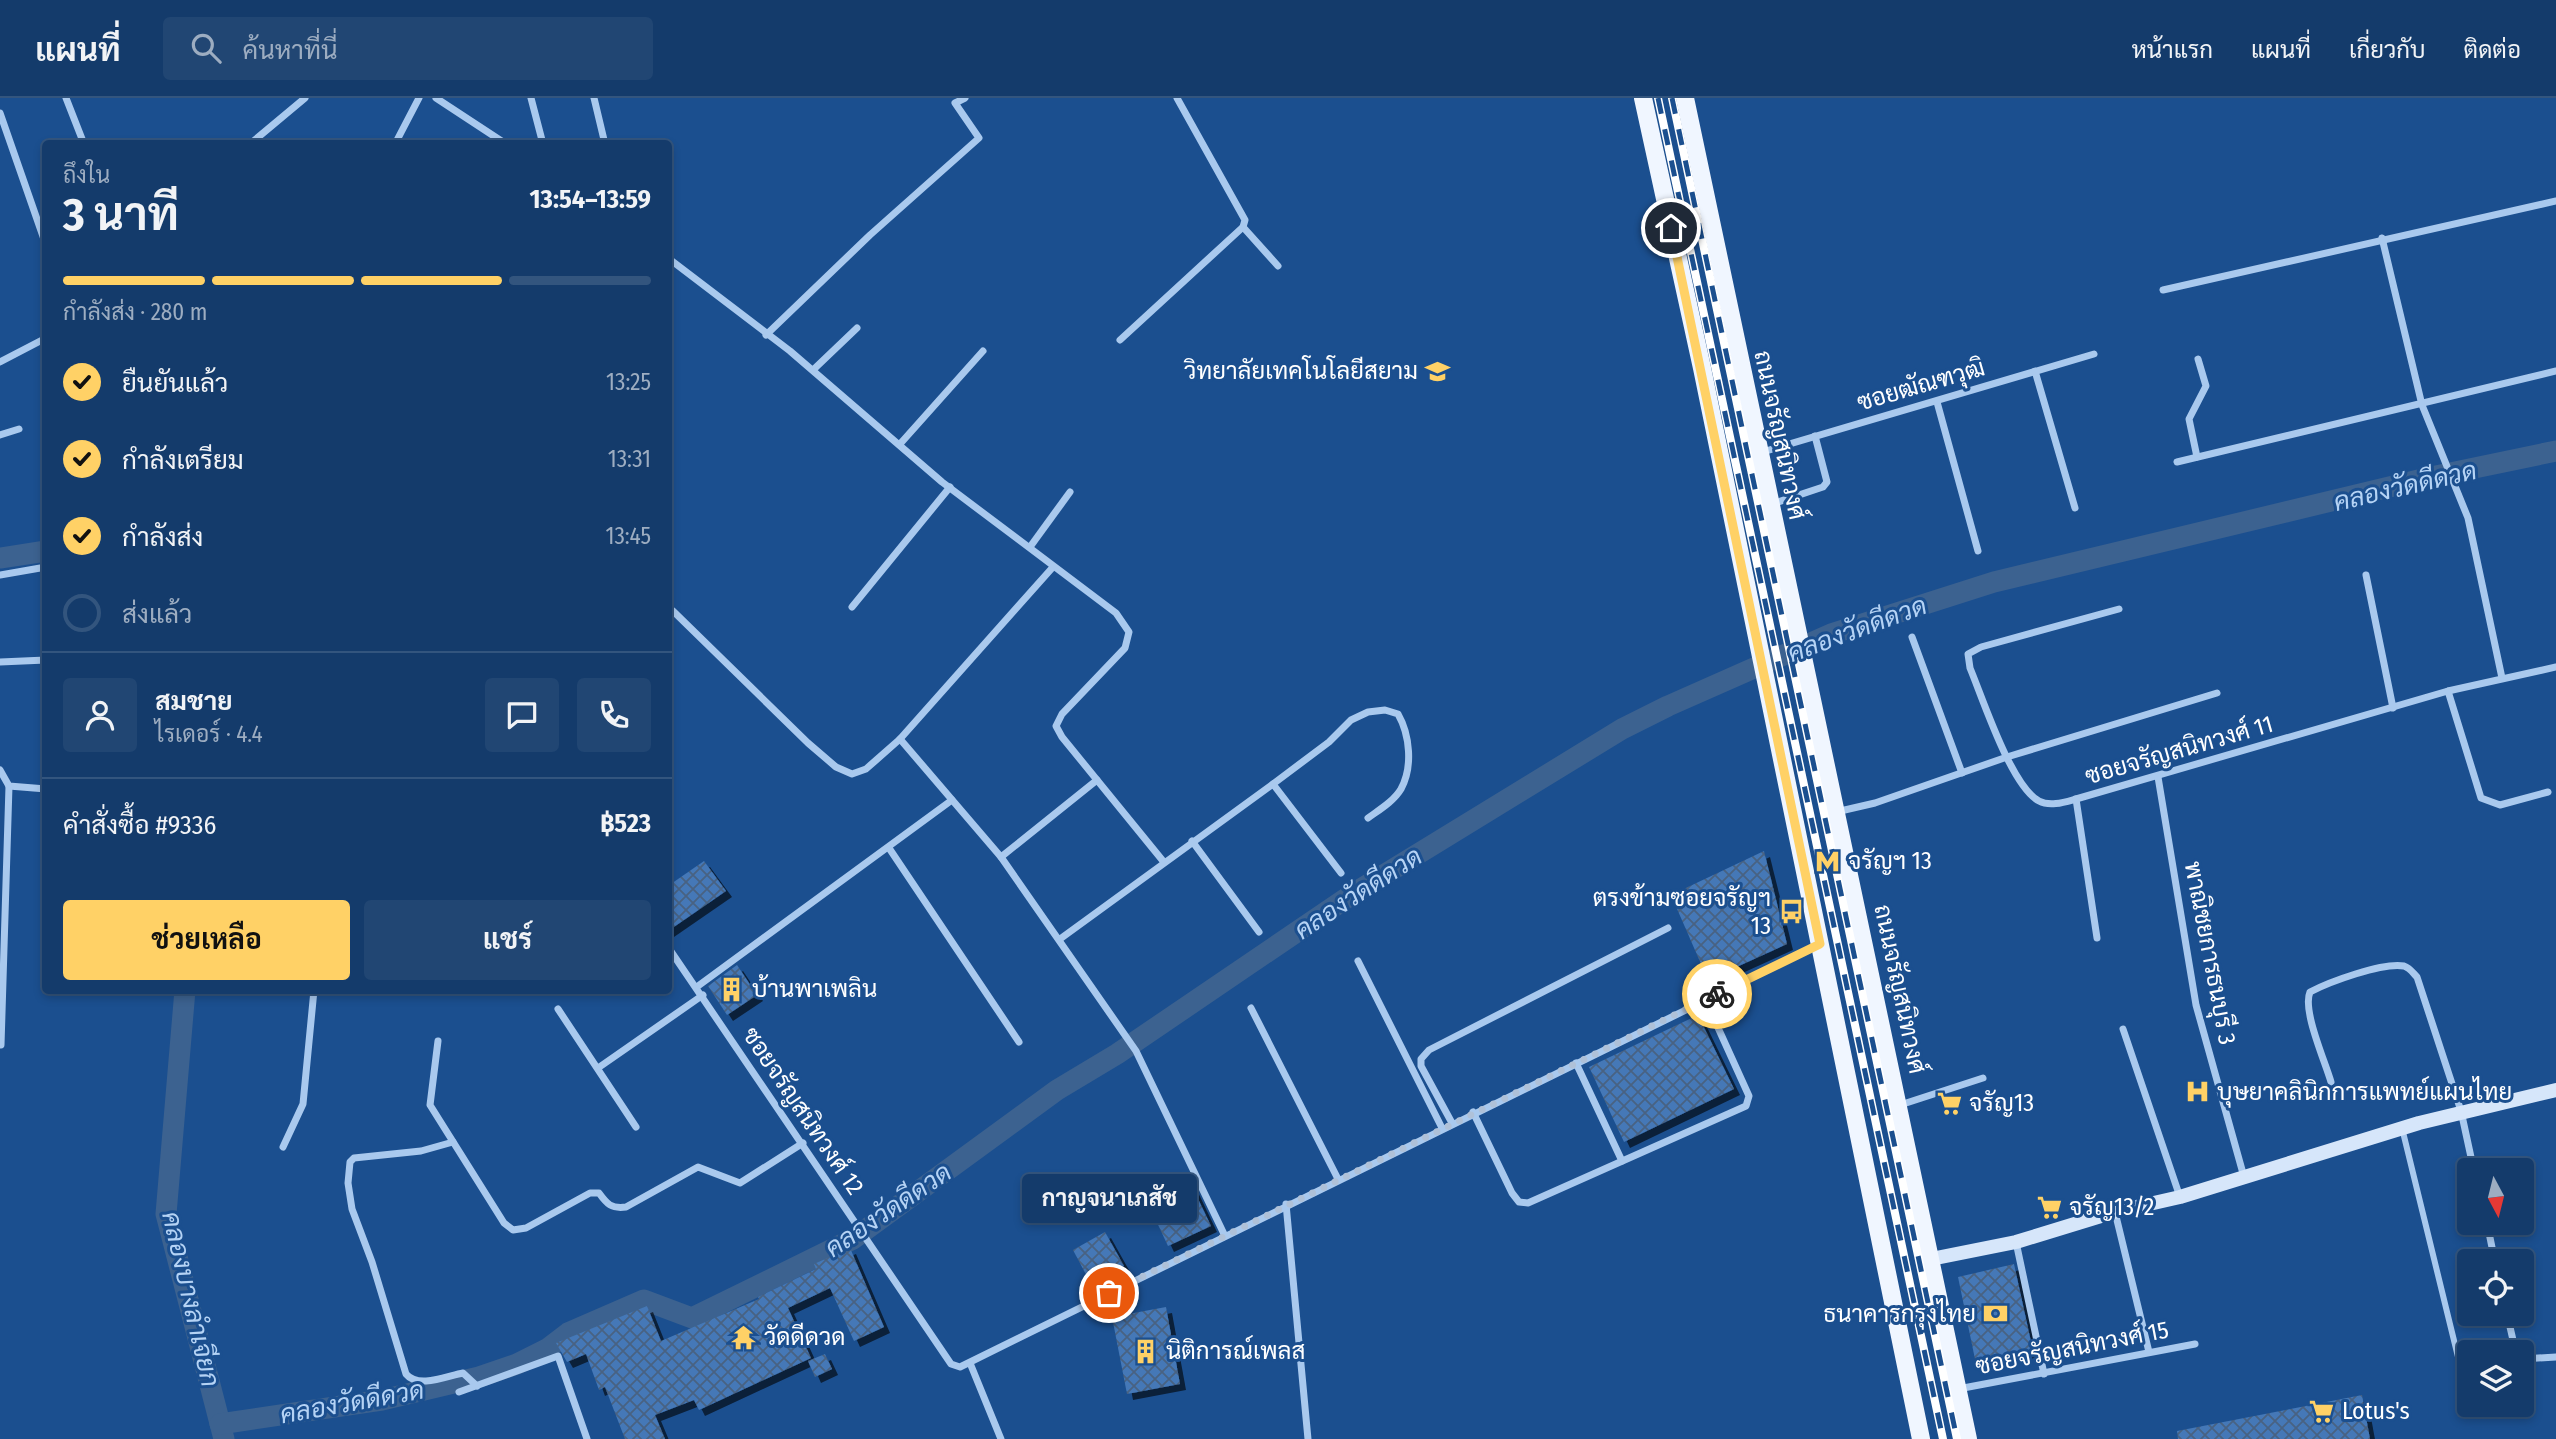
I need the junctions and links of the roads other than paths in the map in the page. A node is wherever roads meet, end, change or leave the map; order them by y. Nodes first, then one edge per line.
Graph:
1 (66, 98) edge
2 (305, 98) edge
3 (419, 98) edge
4 (436, 98) edge
5 (531, 98) edge
6 (594, 98) edge
7 (965, 98) edge
8 (1177, 98) edge
9 (1643, 98) edge
10 (1685, 98) edge
11 (0, 113) edge
12 (82, 140) edge
13 (255, 140) edge
14 (397, 140) edge
15 (500, 140) edge
16 (542, 140) edge
17 (605, 140) edge
18 (2556, 201) edge
19 (1244, 227) junction
20 (42, 234) edge
21 (2382, 238) junction
22 (672, 261) edge
23 (1278, 266) dead end
24 (2163, 290) dead end
25 (856, 328) dead end
26 (766, 335) junction
27 (42, 340) edge
28 (1120, 340) dead end
29 (983, 351) dead end
30 (2094, 354) dead end
31 (2197, 359) dead end
32 (0, 362) edge
33 (813, 370) junction
34 (2556, 371) edge
35 (2035, 372) junction
36 (1937, 402) junction
37 (2422, 405) junction
38 (19, 429) dead end
39 (0, 435) edge
40 (1815, 436) junction
41 (900, 444) junction
42 (1758, 453) junction
43 (2197, 457) junction
44 (2177, 462) dead end
45 (950, 487) junction
46 (1070, 492) dead end
47 (1769, 505) junction
48 (2075, 508) dead end
49 (1030, 547) junction
50 (1978, 551) dead end
51 (1053, 567) junction
52 (42, 568) edge
53 (0, 575) edge
54 (2365, 575) dead end
55 (852, 607) dead end
56 (2119, 610) dead end
57 (673, 611) dead end
58 (1912, 636) dead end
59 (42, 660) edge
60 (0, 662) edge
61 (2556, 667) edge
62 (2502, 678) junction
63 (2448, 691) junction
64 (2217, 693) dead end
65 (2393, 708) junction
66 (900, 739) junction
67 (2007, 757) junction
68 (0, 770) edge
69 (1962, 772) junction
70 (2158, 777) junction
71 (1097, 780) junction
72 (1273, 784) junction
73 (9, 786) junction
74 (42, 789) edge
75 (2548, 792) dead end
76 (2076, 799) junction
77 (952, 800) junction
78 (1836, 812) junction
79 (1368, 818) dead end
80 (1192, 841) junction
81 (888, 848) junction
82 (1001, 857) junction
83 (1163, 861) junction
84 (1341, 873) dead end
85 (1668, 928) dead end
86 (1259, 932) dead end
87 (2097, 938) dead end
88 (1060, 939) junction
89 (1820, 944) junction
90 (672, 952) edge
91 (1358, 961) dead end
92 (698, 986) junction
93 (314, 994) edge
94 (703, 995) junction
95 (1706, 999) junction
96 (1251, 1008) dead end
97 (558, 1009) dead end
98 (2123, 1029) dead end
99 (438, 1041) dead end
100 (1019, 1042) dead end
101 (1, 1045) edge
102 (1576, 1063) junction
103 (597, 1068) junction
104 (1983, 1078) dead end
105 (2331, 1082) dead end
106 (2556, 1090) edge
107 (1900, 1105) junction
108 (2461, 1111) junction
109 (1473, 1112) junction
110 (1452, 1123) junction
111 (636, 1127) dead end
112 (1442, 1128) junction
113 (2402, 1128) junction
114 (453, 1142) junction
115 (803, 1143) junction
116 (283, 1147) dead end
117 (2471, 1158) edge
118 (1622, 1161) junction
119 (2244, 1177) junction
120 (1338, 1178) junction
121 (2180, 1197) junction
122 (1286, 1204) junction
123 (2115, 1212) junction
124 (1224, 1234) junction
125 (2016, 1242) junction
126 (1931, 1258) junction
127 (2195, 1344) dead end
128 (2148, 1352) junction
129 (2457, 1353) edge
130 (2556, 1357) edge
131 (2534, 1358) edge
132 (970, 1363) junction
133 (2044, 1374) junction
134 (475, 1385) junction
135 (1957, 1389) junction
136 (459, 1392) dead end
137 (587, 1439) edge
138 (1001, 1439) edge
139 (1308, 1439) edge
140 (1921, 1439) edge
141 (1968, 1439) edge

1 - 12 street
2 - 13 street
3 - 14 street
4 - 15 street
5 - 16 street
6 - 17 street
7 - 26 street
8 - 19 street
9 - 89 main road
10 - 42 main road, ถนนจรัญสนิทวงศ์
11 - 20 street
18 - 21 street
19 - 23 street
19 - 28 street
21 - 24 street
21 - 37 street
22 - 26 street
25 - 33 street
26 - 33 street
27 - 32 street
29 - 41 street
30 - 35 street, ซอยฒัณฑวุฒิ
31 - 43 street
33 - 41 street
34 - 37 street
35 - 36 street, ซอยฒัณฑวุฒิ
35 - 48 street
36 - 40 street, ซอยฒัณฑวุฒิ
36 - 50 street
37 - 43 street
37 - 62 street
38 - 39 street
40 - 42 street, ซอยฒัณฑวุฒิ
40 - 47 street
41 - 45 street
42 - 47 main road, ถนนจรัญสนิทวงศ์
43 - 44 street
45 - 49 street
45 - 55 street
46 - 49 street
47 - 78 main road, ถนนจรัญสนิทวงศ์
49 - 51 street
51 - 66 street
51 - 71 street
52 - 53 street
54 - 65 street
56 - 67 street
57 - 66 street
58 - 69 street
59 - 60 street
61 - 62 street, ซอยจรัญสนิทวงศ์ 11
62 - 63 street, ซอยจรัญสนิทวงศ์ 11
63 - 65 street, ซอยจรัญสนิทวงศ์ 11
63 - 75 street
64 - 67 street
65 - 70 street, ซอยจรัญสนิทวงศ์ 11
66 - 77 street
67 - 69 street
67 - 76 street, ซอยจรัญสนิทวงศ์ 11
68 - 73 street
69 - 78 street
70 - 76 street, ซอยจรัญสนิทวงศ์ 11
70 - 119 street, พาณิชยการธนบุรี 3
71 - 82 street
71 - 83 street
72 - 79 street
72 - 80 street
72 - 84 street
73 - 74 street
73 - 101 street
76 - 87 street
77 - 81 street
77 - 82 street
78 - 107 main road, ถนนจรัญสนิทวงศ์
80 - 83 street
80 - 86 street
81 - 92 street
81 - 100 street
82 - 88 street
83 - 88 street
85 - 110 street
88 - 124 street
89 - 95 street
89 - 140 main road
90 - 92 street, ซอยจรัญสนิทวงศ์ 12
91 - 112 street
92 - 94 street, ซอยจรัญสนิทวงศ์ 12
93 - 116 street
94 - 103 street
94 - 115 street, ซอยจรัญสนิทวงศ์ 12
95 - 102 street
95 - 118 street
96 - 120 street
97 - 103 street
98 - 121 street
99 - 114 street
102 - 109 street
102 - 118 street
103 - 111 street
104 - 107 street
105 - 108 street
106 - 108 main road
107 - 126 main road, ถนนจรัญสนิทวงศ์
108 - 113 main road
108 - 117 street
109 - 110 street
109 - 118 street
110 - 112 street
112 - 120 street
113 - 119 main road
113 - 129 street
114 - 115 street
114 - 134 street
115 - 132 street, ซอยจรัญสนิทวงศ์ 12
119 - 121 main road
120 - 122 street
121 - 123 main road
122 - 124 street
122 - 139 street
123 - 125 main road
123 - 128 street
124 - 132 street
125 - 126 main road
125 - 133 street
126 - 135 main road, ถนนจรัญสนิทวงศ์
127 - 128 street, ซอยจรัญสนิทวงศ์ 15
128 - 133 street, ซอยจรัญสนิทวงศ์ 15
130 - 131 street
132 - 138 street
133 - 135 street, ซอยจรัญสนิทวงศ์ 15
134 - 136 street
134 - 137 street
135 - 141 main road, ถนนจรัญสนิทวงศ์

